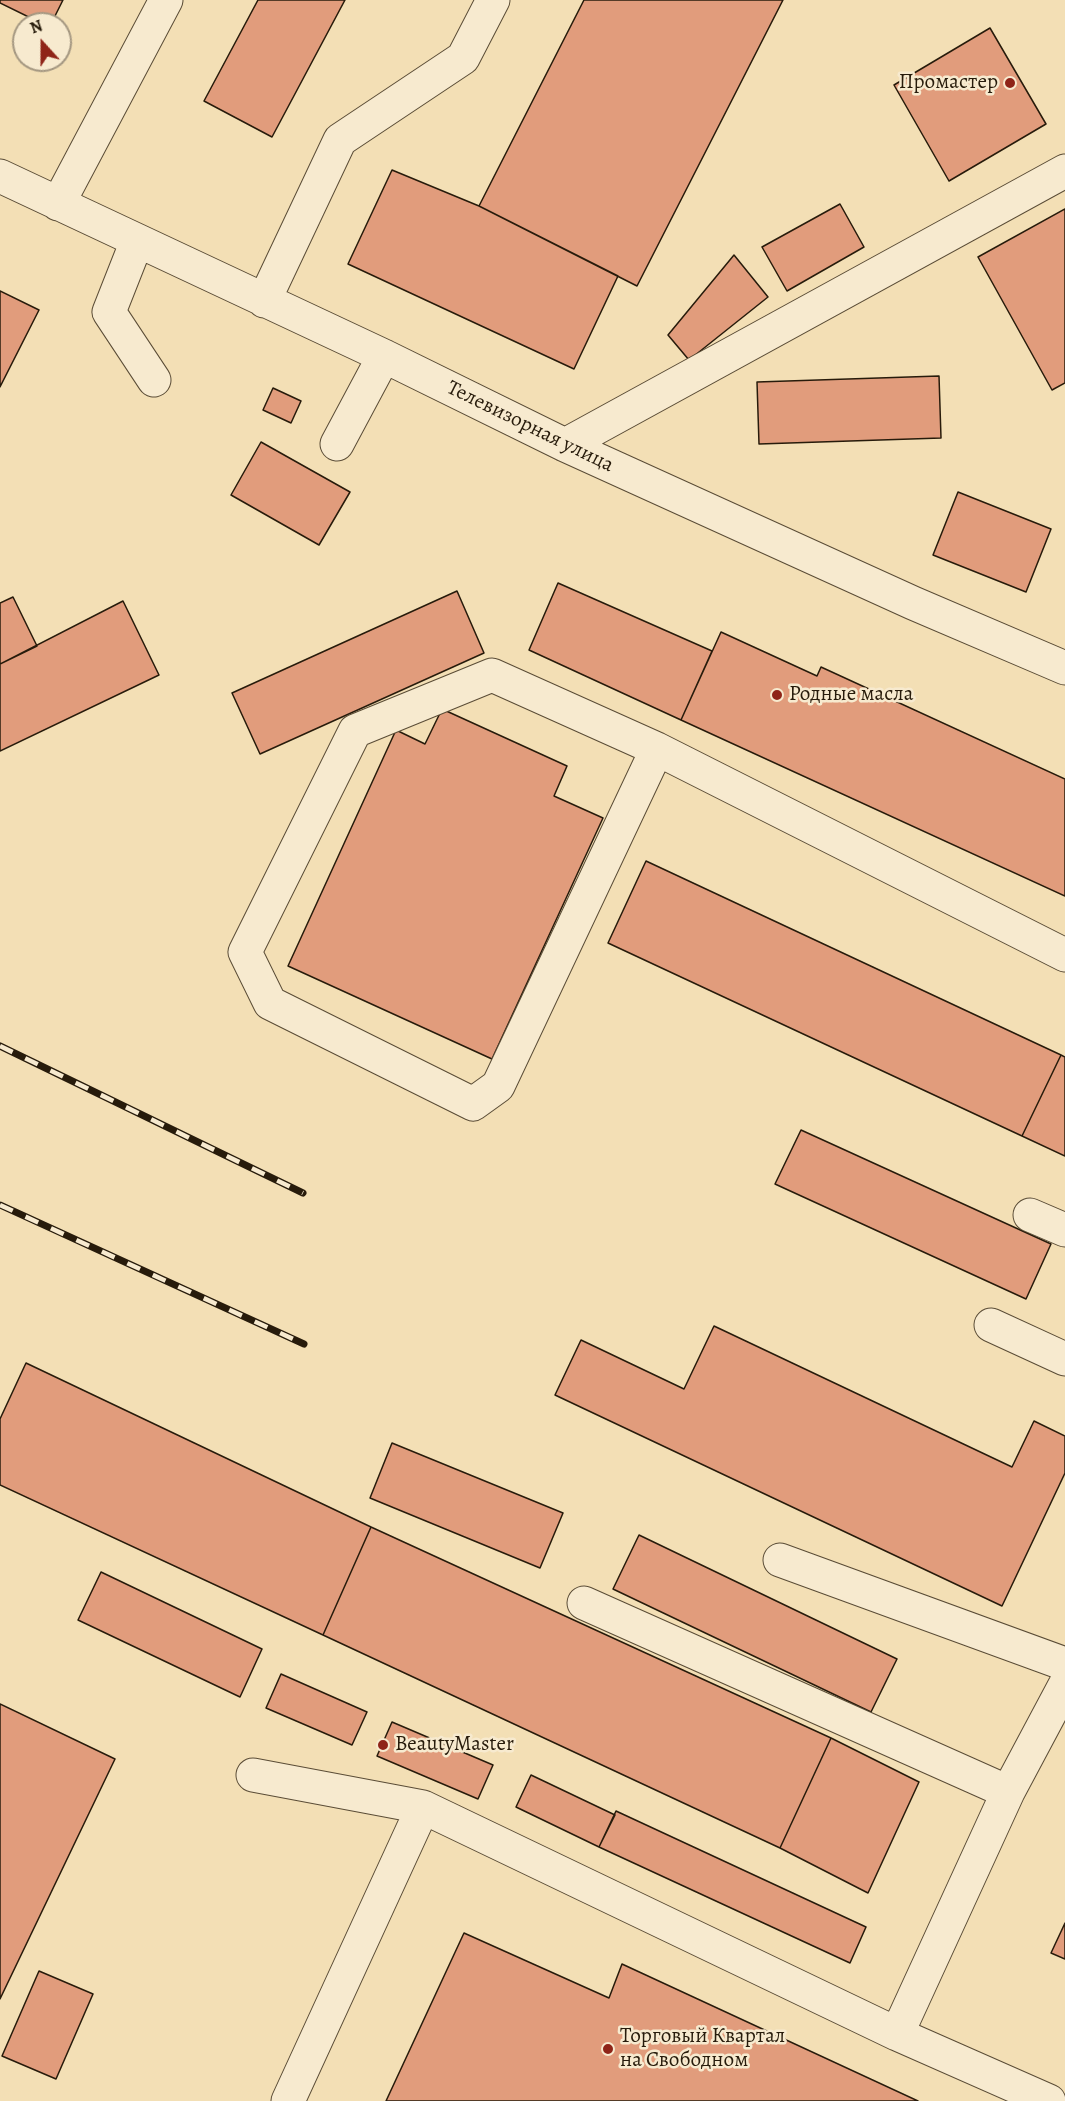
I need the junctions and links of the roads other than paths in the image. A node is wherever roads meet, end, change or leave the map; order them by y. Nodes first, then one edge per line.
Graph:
1 (166, 0) edge
2 (492, 0) edge
3 (1065, 171) edge
4 (0, 176) edge
5 (58, 204) junction
6 (137, 241) junction
7 (264, 301) junction
8 (384, 356) junction
9 (154, 380) dead end
10 (337, 444) dead end
11 (565, 445) junction
12 (1065, 668) edge
13 (657, 749) junction
14 (1065, 955) edge
15 (1030, 1215) dead end
16 (1065, 1230) edge
17 (991, 1326) dead end
18 (1065, 1359) edge
19 (780, 1560) dead end
20 (584, 1603) dead end
21 (1065, 1664) edge
22 (1065, 1685) edge
23 (253, 1775) dead end
24 (1008, 1792) junction
25 (423, 1807) junction
26 (897, 2034) junction
27 (288, 2101) edge
28 (1049, 2101) edge

1 - 5 street
2 - 7 street
3 - 11 street
4 - 5 street, Телевизорная улица
5 - 6 street, Телевизорная улица
6 - 7 street, Телевизорная улица
6 - 9 street
7 - 8 street, Телевизорная улица
8 - 10 street
8 - 11 street, Телевизорная улица
11 - 12 street, Телевизорная улица
13 - 13 street
13 - 14 street
15 - 16 street
17 - 18 street
19 - 21 street
20 - 24 street
22 - 24 street
23 - 25 street
24 - 26 street
25 - 26 street
25 - 27 street
26 - 28 street

